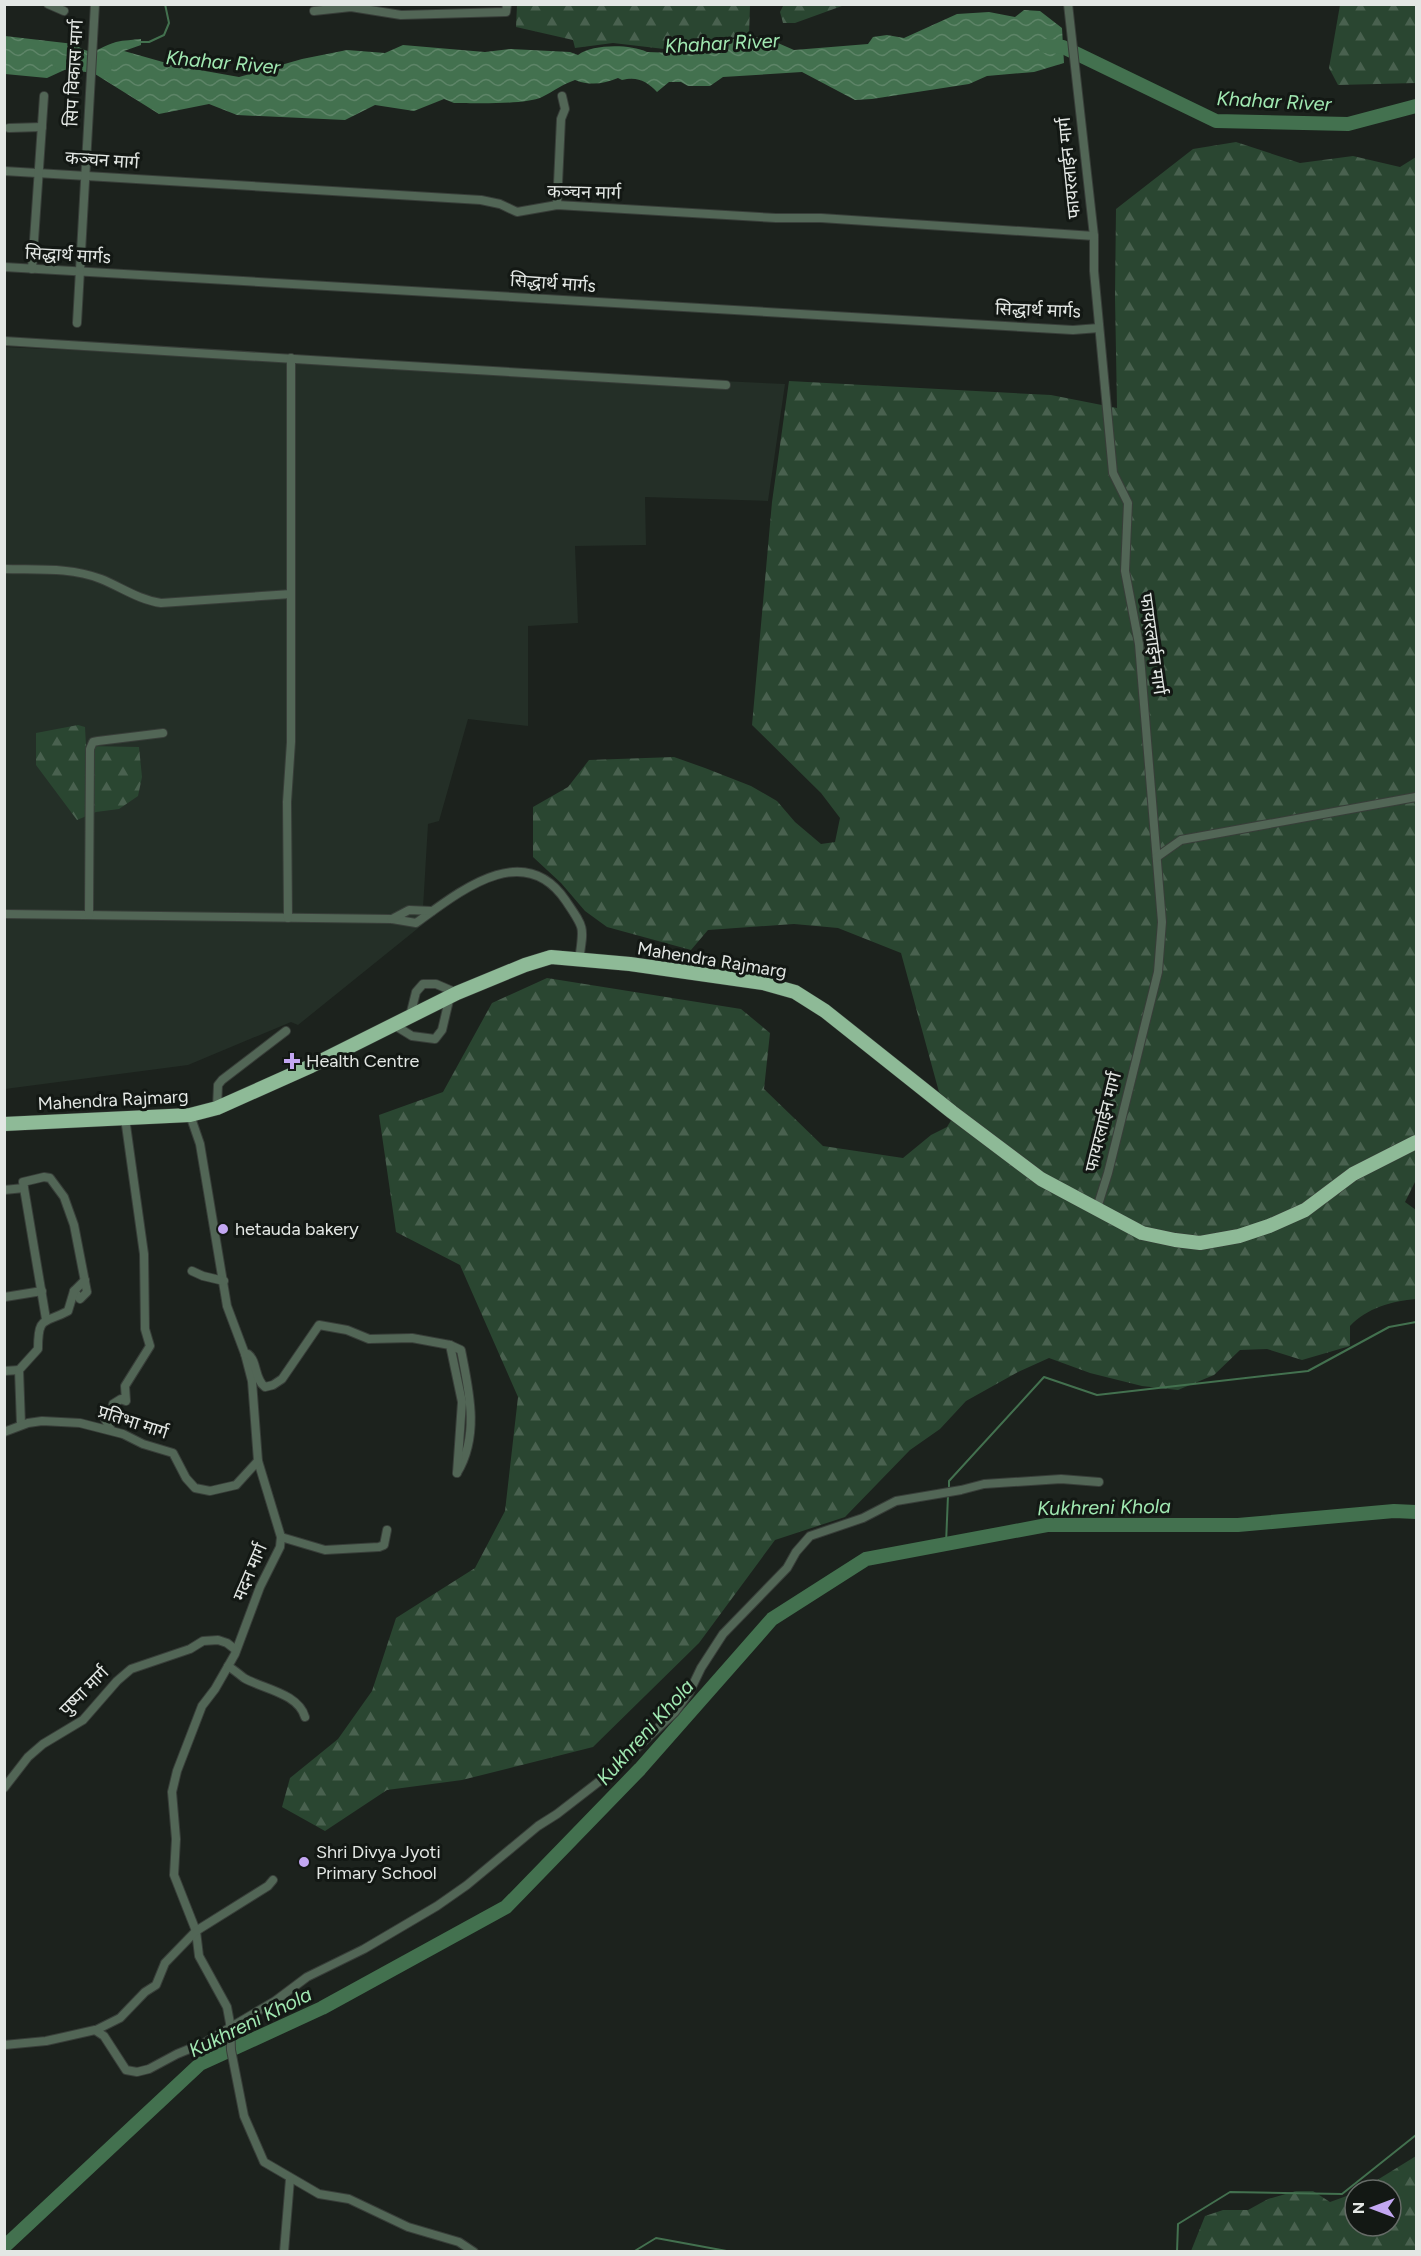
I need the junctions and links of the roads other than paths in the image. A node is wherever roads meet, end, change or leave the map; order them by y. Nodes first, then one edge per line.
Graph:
1 (48, 4) edge
2 (95, 4) edge
3 (507, 4) edge
4 (1068, 4) edge
5 (314, 10) dead end
6 (64, 11) dead end
7 (44, 96) dead end
8 (562, 96) dead end
9 (42, 127) junction
10 (9, 128) dead end
11 (4, 171) edge
12 (39, 173) junction
13 (85, 175) junction
14 (557, 205) junction
15 (1094, 236) junction
16 (4, 267) edge
17 (33, 269) junction
18 (80, 272) junction
19 (77, 323) dead end
20 (1099, 328) junction
21 (4, 341) edge
22 (291, 358) junction
23 (726, 385) dead end
24 (4, 570) edge
25 (291, 594) junction
26 (163, 733) dead end
27 (1416, 797) edge
28 (1157, 857) junction
29 (432, 911) junction
30 (4, 914) edge
31 (89, 915) junction
32 (288, 918) junction
33 (392, 919) junction
34 (579, 960) junction
35 (453, 994) junction
36 (410, 1017) junction
37 (394, 1025) junction
38 (286, 1031) dead end
39 (217, 1108) junction
40 (190, 1115) junction
41 (125, 1118) junction
42 (4, 1124) edge
43 (1416, 1142) edge
44 (24, 1188) junction
45 (4, 1190) edge
46 (1097, 1208) junction
47 (192, 1271) dead end
48 (224, 1281) junction
49 (42, 1291) junction
50 (5, 1297) edge
51 (46, 1319) junction
52 (450, 1345) junction
53 (245, 1354) junction
54 (19, 1370) junction
55 (4, 1371) edge
56 (21, 1425) junction
57 (111, 1430) junction
58 (4, 1432) edge
59 (258, 1461) junction
60 (1100, 1482) dead end
61 (387, 1530) dead end
62 (281, 1537) junction
63 (236, 1650) junction
64 (228, 1666) junction
65 (304, 1717) dead end
66 (4, 1788) edge
67 (273, 1880) dead end
68 (196, 1931) junction
69 (230, 2026) junction
70 (96, 2030) junction
71 (4, 2045) edge
72 (290, 2179) junction
73 (284, 2252) edge
74 (474, 2252) edge

1 - 6 street
2 - 13 street, सिप विकास मार्ग
3 - 5 street
4 - 15 street, फायरलाईन मार्ग
7 - 9 street
8 - 14 street
9 - 10 street
9 - 12 street
11 - 12 street, कञ्चन मार्ग
12 - 13 street, कञ्चन मार्ग
12 - 17 street
13 - 14 street, कञ्चन मार्ग
13 - 18 street, सिप विकास मार्ग
14 - 15 street, कञ्चन मार्ग
15 - 20 street, फायरलाईन मार्ग
16 - 17 street, सिद्धार्थ मार्गs
17 - 18 street, सिद्धार्थ मार्गs
18 - 19 street, सिप विकास मार्ग
18 - 20 street, सिद्धार्थ मार्गs
20 - 28 street, फायरलाईन मार्ग
21 - 22 street
22 - 23 street
22 - 25 street
24 - 25 street
25 - 32 street
26 - 31 street
27 - 28 street
28 - 46 street, फायरलाईन मार्ग
29 - 33 street
29 - 33 street
29 - 34 street
30 - 31 street
31 - 32 street
32 - 33 street
34 - 35 highway, Mahendra Rajmarg
34 - 46 highway, Mahendra Rajmarg
35 - 36 highway, Mahendra Rajmarg
35 - 36 street
35 - 37 street
36 - 37 highway, Mahendra Rajmarg
37 - 39 highway, Mahendra Rajmarg
38 - 39 street
39 - 40 highway, Mahendra Rajmarg
40 - 41 highway, Mahendra Rajmarg
40 - 48 street, मदन मार्ग
41 - 42 highway, Mahendra Rajmarg
41 - 57 street
43 - 46 highway, Mahendra Rajmarg
44 - 45 street
44 - 49 street
44 - 51 street
47 - 48 street
48 - 53 street, मदन मार्ग
49 - 50 street
49 - 51 street
51 - 54 street
52 - 52 street
52 - 53 street
53 - 59 street, मदन मार्ग
54 - 55 street
54 - 56 street
56 - 57 street, प्रतिभा मार्ग
56 - 58 street, प्रतिभा मार्ग
57 - 59 street, प्रतिभा मार्ग
59 - 62 street, मदन मार्ग
60 - 69 street
61 - 62 street
62 - 63 street, मदन मार्ग
63 - 64 street, मदन मार्ग
63 - 66 street, पुष्पा मार्ग
64 - 65 street
64 - 68 street, मदन मार्ग
67 - 68 street
68 - 69 street, मदन मार्ग
68 - 70 street
69 - 70 street
69 - 72 street, मदन मार्ग
70 - 71 street
72 - 73 street
72 - 74 street, मदन मार्ग

